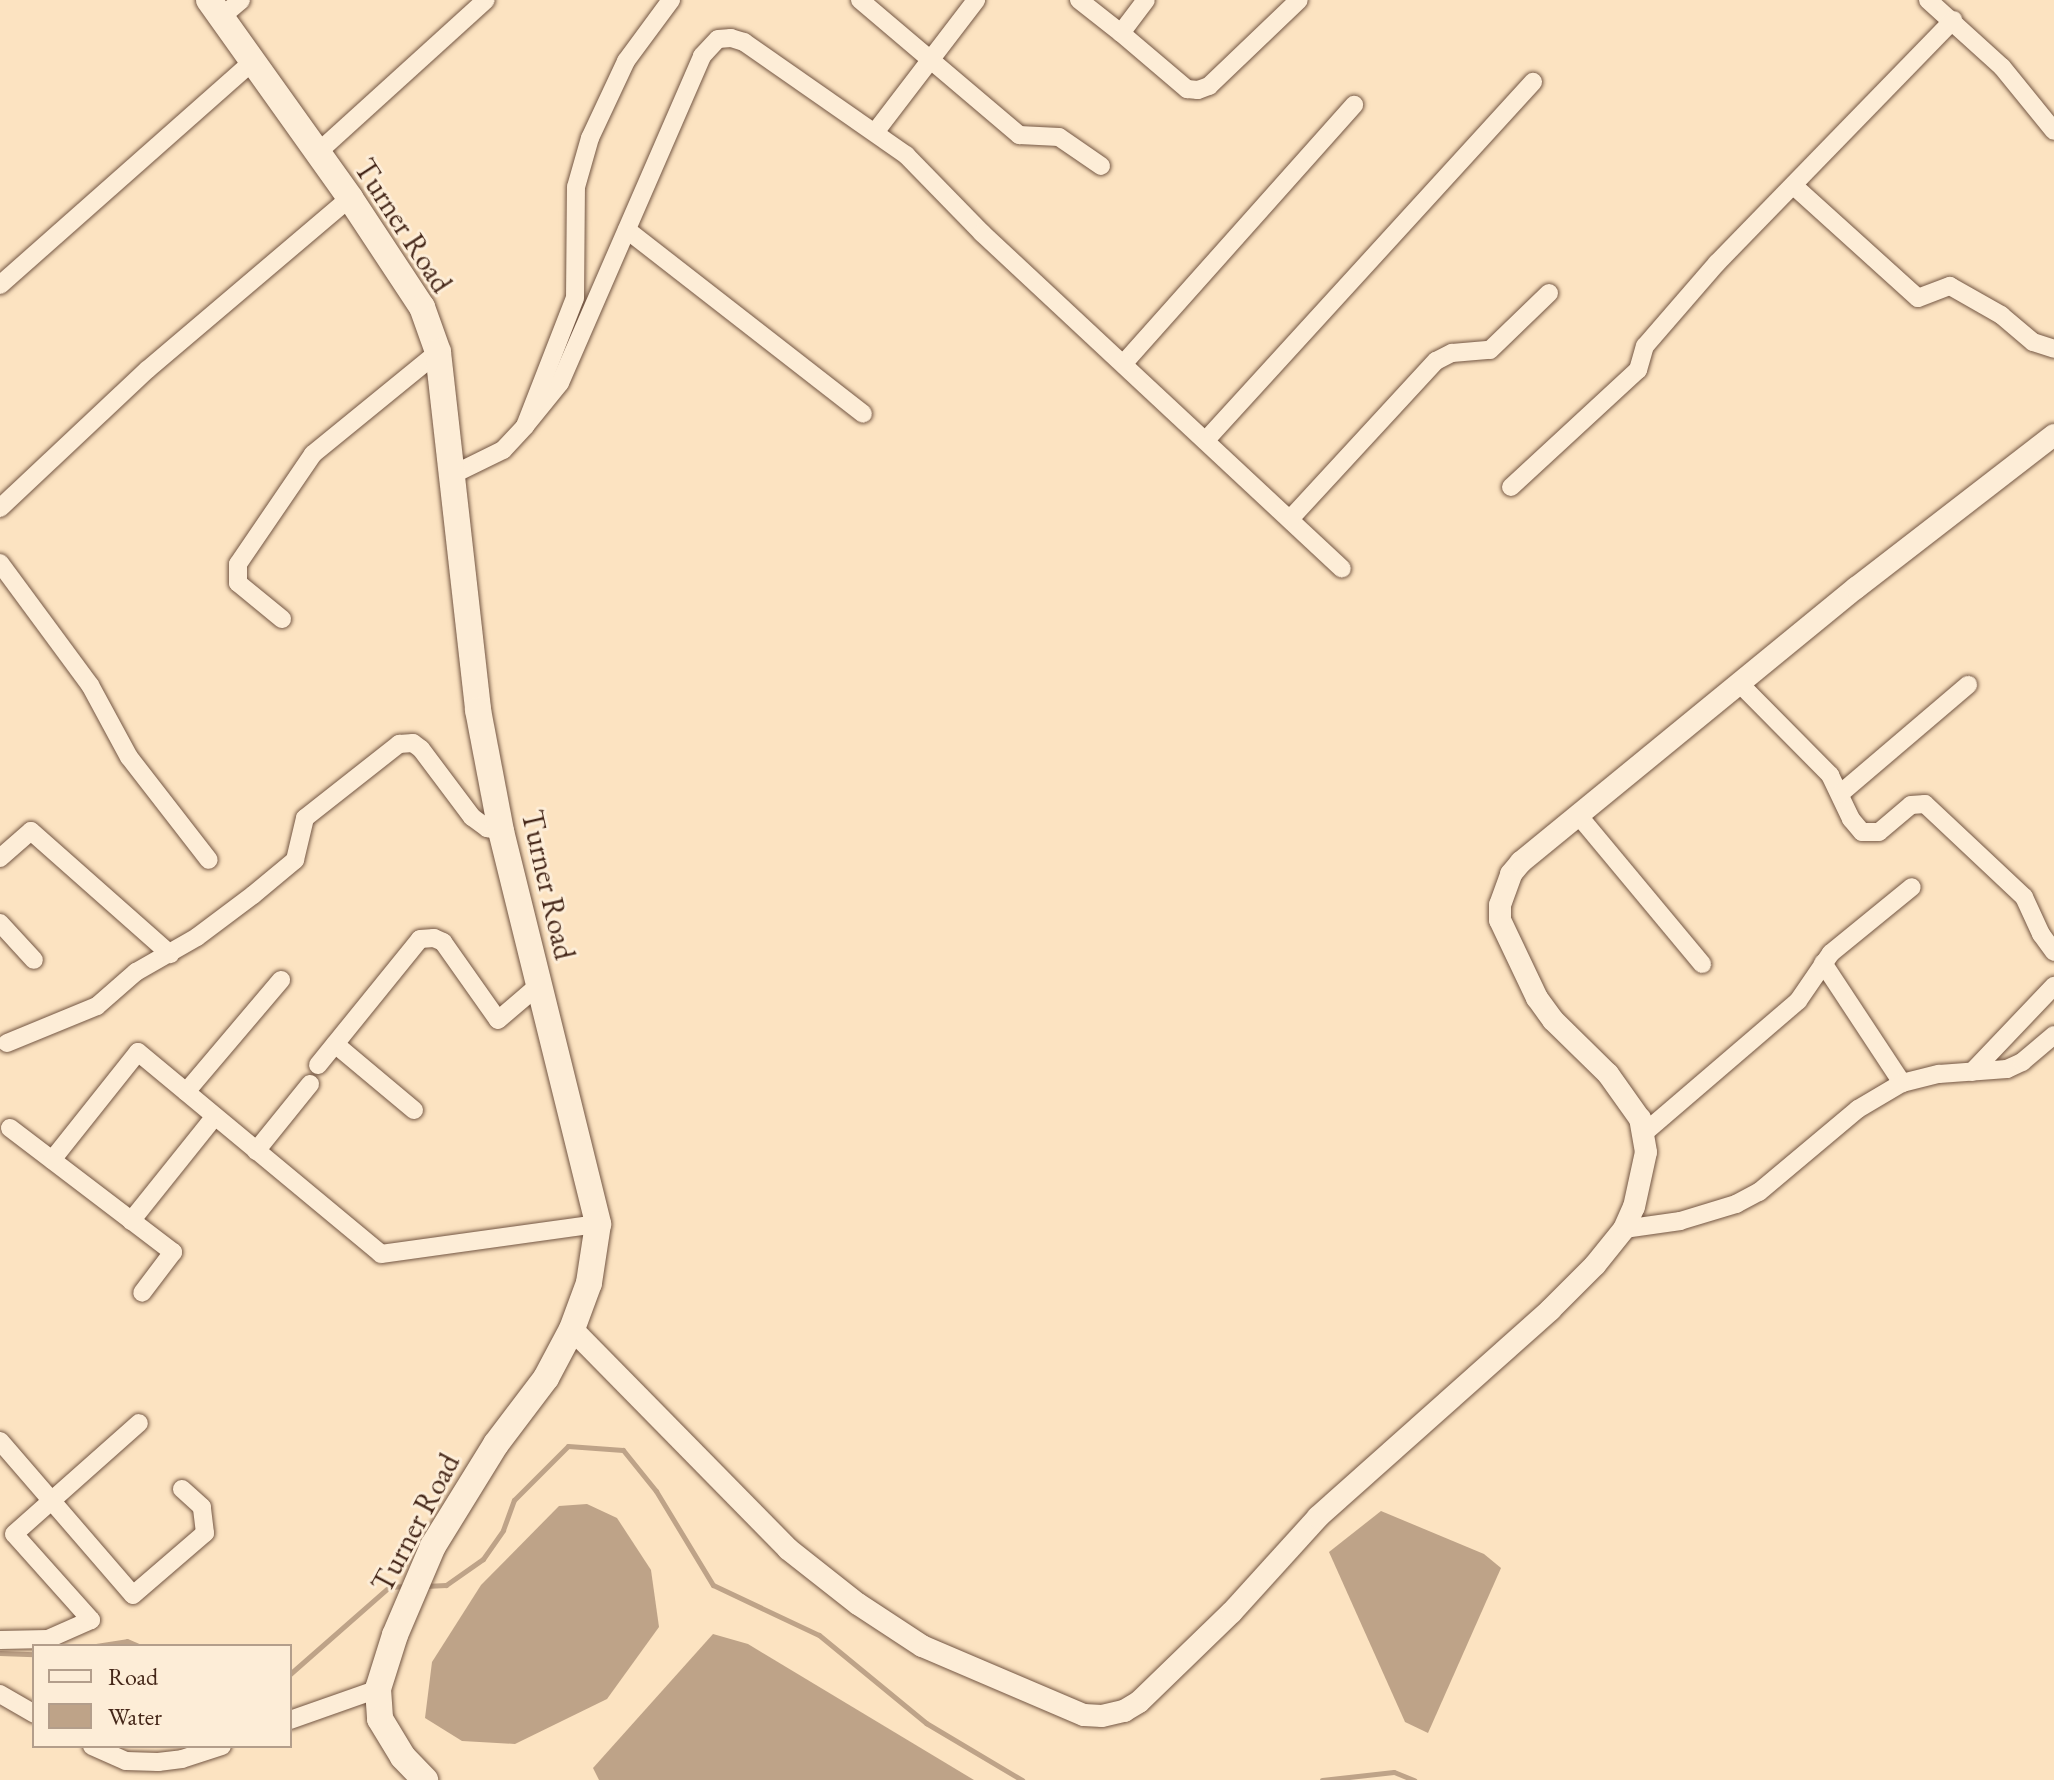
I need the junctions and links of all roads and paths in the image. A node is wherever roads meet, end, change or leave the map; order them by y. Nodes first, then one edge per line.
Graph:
1 (486, 0) edge
2 (671, 0) edge
3 (860, 0) edge
4 (976, 0) edge
5 (1079, 0) edge
6 (1146, 0) edge
7 (1299, 0) edge
8 (1928, 0) edge
9 (224, 6) edge
10 (1953, 20) junction
11 (1121, 33) junction
12 (252, 62) junction
13 (932, 62) junction
14 (1533, 82) dead end
15 (1354, 105) dead end
16 (876, 131) junction
17 (2054, 131) edge
18 (316, 154) junction
19 (1101, 166) dead end
20 (1794, 186) junction
21 (350, 198) junction
22 (627, 230) junction
23 (0, 285) edge
24 (1549, 293) dead end
25 (2054, 349) edge
26 (438, 352) junction
27 (1124, 363) junction
28 (863, 414) dead end
29 (525, 426) junction
30 (2054, 435) edge
31 (1206, 440) junction
32 (452, 475) junction
33 (1511, 487) dead end
34 (0, 508) edge
35 (1291, 518) junction
36 (0, 563) edge
37 (1342, 569) dead end
38 (282, 619) dead end
39 (1741, 685) junction
40 (1968, 685) dead end
41 (1841, 793) junction
42 (1578, 815) junction
43 (501, 831) junction
44 (0, 858) edge
45 (209, 860) dead end
46 (1912, 887) dead end
47 (0, 923) edge
48 (2054, 952) edge
49 (170, 954) junction
50 (34, 960) dead end
51 (1823, 963) junction
52 (1702, 964) dead end
53 (281, 980) dead end
54 (539, 985) junction
55 (2054, 986) edge
56 (2054, 1035) edge
57 (7, 1043) dead end
58 (335, 1044) junction
59 (318, 1065) dead end
60 (1972, 1072) junction
61 (1902, 1083) junction
62 (310, 1084) dead end
63 (186, 1092) junction
64 (414, 1110) dead end
65 (215, 1116) junction
66 (10, 1128) dead end
67 (1644, 1133) junction
68 (256, 1151) junction
69 (52, 1160) junction
70 (131, 1221) junction
71 (598, 1224) junction
72 (1624, 1229) junction
73 (142, 1293) dead end
74 (572, 1329) junction
75 (139, 1423) dead end
76 (0, 1441) edge
77 (182, 1489) dead end
78 (54, 1501) junction
79 (0, 1640) edge
80 (378, 1689) junction
81 (0, 1694) edge
82 (32, 1713) edge
83 (292, 1719) edge
84 (97, 1748) edge
85 (216, 1748) edge
86 (425, 1780) edge

1 - 18 street
2 - 29 street
3 - 13 street
4 - 13 street
5 - 11 street
6 - 11 street
7 - 11 street
8 - 10 street
9 - 12 main road, Turner Road
10 - 17 street
10 - 20 street
12 - 18 main road, Turner Road
12 - 23 street
13 - 16 street
13 - 19 street
14 - 31 street
15 - 27 street
16 - 22 street
16 - 27 street
18 - 21 main road, Turner Road
20 - 25 street
20 - 33 street
21 - 26 main road, Turner Road
21 - 34 street
22 - 28 street
22 - 29 street
24 - 35 street
26 - 32 main road, Turner Road
26 - 38 street
27 - 31 street
29 - 32 street
30 - 39 street
31 - 35 street
32 - 43 main road, Turner Road
35 - 37 street
36 - 45 street
39 - 41 street
39 - 42 street
40 - 41 street
41 - 48 street
42 - 52 street
42 - 67 street
43 - 49 street
43 - 54 main road, Turner Road
44 - 49 street
46 - 51 street
47 - 50 street
49 - 57 street
51 - 61 street
51 - 67 street
53 - 63 street
54 - 58 street
54 - 71 main road, Turner Road
55 - 60 street
56 - 60 street
58 - 59 street
58 - 64 street
60 - 61 street
61 - 72 street
62 - 68 street
63 - 65 street
63 - 69 street
65 - 68 street
65 - 70 street
66 - 69 street
67 - 72 street
68 - 71 street
69 - 70 street
70 - 73 street
71 - 74 main road, Turner Road
72 - 74 street
74 - 80 main road, Turner Road
75 - 78 street
76 - 78 street
77 - 78 street
78 - 79 street
80 - 83 street
80 - 86 main road, Turner Road
81 - 82 street
84 - 85 street

